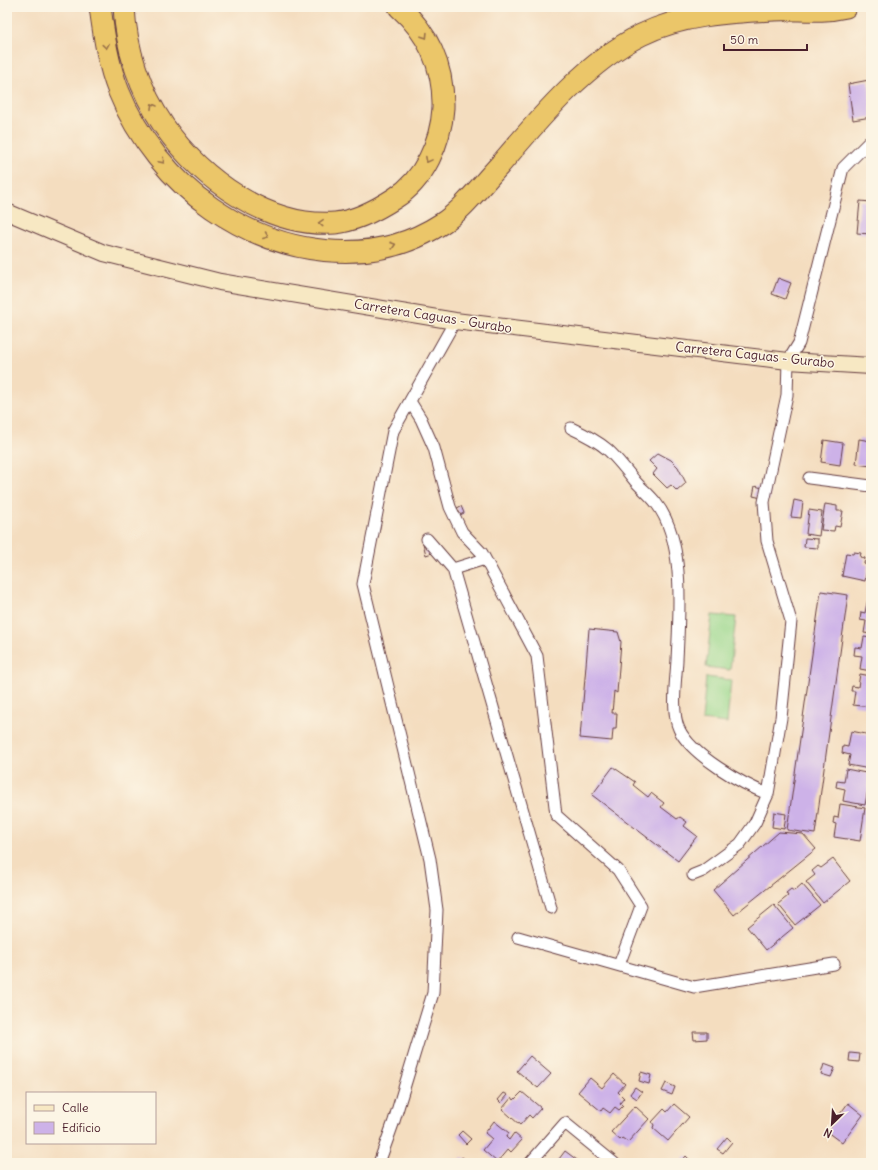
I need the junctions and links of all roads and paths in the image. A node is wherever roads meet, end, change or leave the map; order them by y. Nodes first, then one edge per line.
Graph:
1 (100, 7) edge
2 (124, 7) edge
3 (399, 7) edge
4 (846, 7) edge
5 (871, 140) edge
6 (7, 212) edge
7 (455, 321) junction
8 (788, 361) junction
9 (871, 366) edge
10 (411, 402) junction
11 (571, 428) dead end
12 (809, 478) dead end
13 (871, 486) edge
14 (427, 539) dead end
15 (485, 559) junction
16 (454, 569) junction
17 (768, 794) junction
18 (693, 875) dead end
19 (552, 908) dead end
20 (518, 937) dead end
21 (834, 964) dead end
22 (619, 965) junction
23 (378, 1163) edge
24 (530, 1163) edge
25 (614, 1163) edge

1 -> 4 highway
3 -> 2 highway
5 - 8 street
6 - 7 main road, Carretera Caguas - Gurabo
7 - 8 main road, Carretera Caguas - Gurabo
7 - 10 street
8 - 9 main road, Carretera Caguas - Gurabo
8 - 17 street
10 - 15 street
10 - 23 street
11 - 17 street
12 - 13 street
14 - 16 street
15 - 16 street
15 - 22 street
16 - 19 street
17 - 18 street
20 - 22 street
21 - 22 street
24 - 25 street

